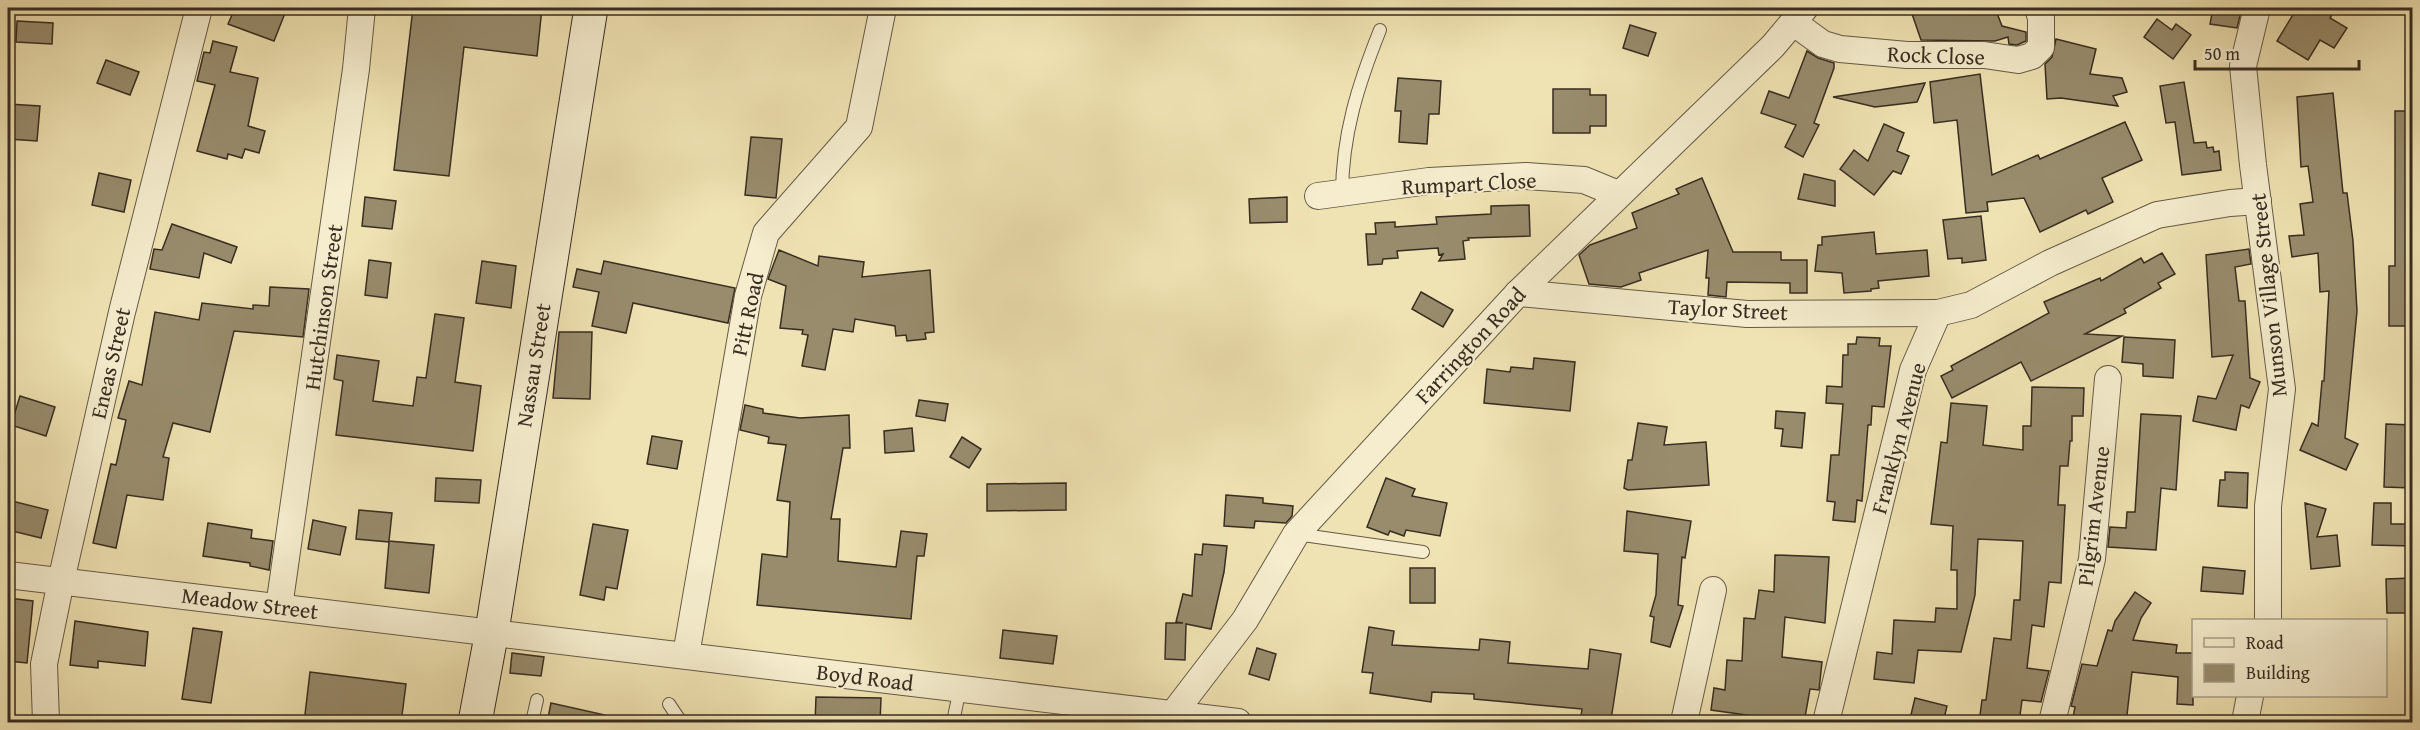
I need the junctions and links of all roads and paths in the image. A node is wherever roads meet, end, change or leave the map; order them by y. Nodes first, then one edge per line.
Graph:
1 (199, 8) edge
2 (362, 8) edge
3 (591, 8) edge
4 (883, 8) edge
5 (2038, 8) edge
6 (2257, 8) edge
7 (1799, 15) edge
8 (1380, 30) dead end
9 (1618, 194) junction
10 (1330, 196) joint
11 (2258, 201) junction
12 (1518, 292) junction
13 (1938, 313) junction
14 (2108, 379) dead end
15 (1296, 534) junction
16 (1423, 552) dead end
17 (8, 575) edge
18 (61, 581) junction
19 (1713, 590) dead end
20 (279, 607) junction
21 (2268, 619) edge
22 (492, 631) junction
23 (686, 655) junction
24 (960, 688) junction
25 (2250, 697) edge
26 (537, 700) dead end
27 (669, 704) dead end
28 (1173, 714) junction
29 (46, 723) edge
30 (475, 723) edge
31 (532, 723) edge
32 (681, 723) edge
33 (953, 723) edge
34 (1238, 723) edge
35 (1684, 723) edge
36 (1826, 723) edge
37 (2052, 723) edge
38 (2245, 723) edge

1 - 18 street, Eneas Street
2 - 20 street, Hutchinson Street
3 - 22 main road, Nassau Street
4 - 23 street, Pitt Road
5 - 7 street, Rock Close
6 - 11 street, Munson Village Street
7 - 9 street, Farrington Road
8 - 10 lane
9 - 10 street, Rumpart Close
9 - 12 street, Farrington Road
11 - 13 street
11 - 21 street, Munson Village Street
12 - 13 street, Taylor Street
12 - 15 street, Farrington Road
13 - 36 street, Franklyn Avenue
14 - 37 street, Pilgrim Avenue
15 - 16 lane
15 - 28 street, Farrington Road
17 - 18 street, Meadow Street
18 - 20 street, Meadow Street
18 - 29 street, Eneas Street
19 - 35 street
20 - 22 street, Meadow Street
22 - 23 street, Boyd Road
22 - 30 main road, Nassau Street
23 - 24 street, Boyd Road
24 - 28 street, Boyd Road
24 - 33 lane
25 - 38 street
26 - 31 lane
27 - 32 lane
28 - 34 street, Boyd Road

